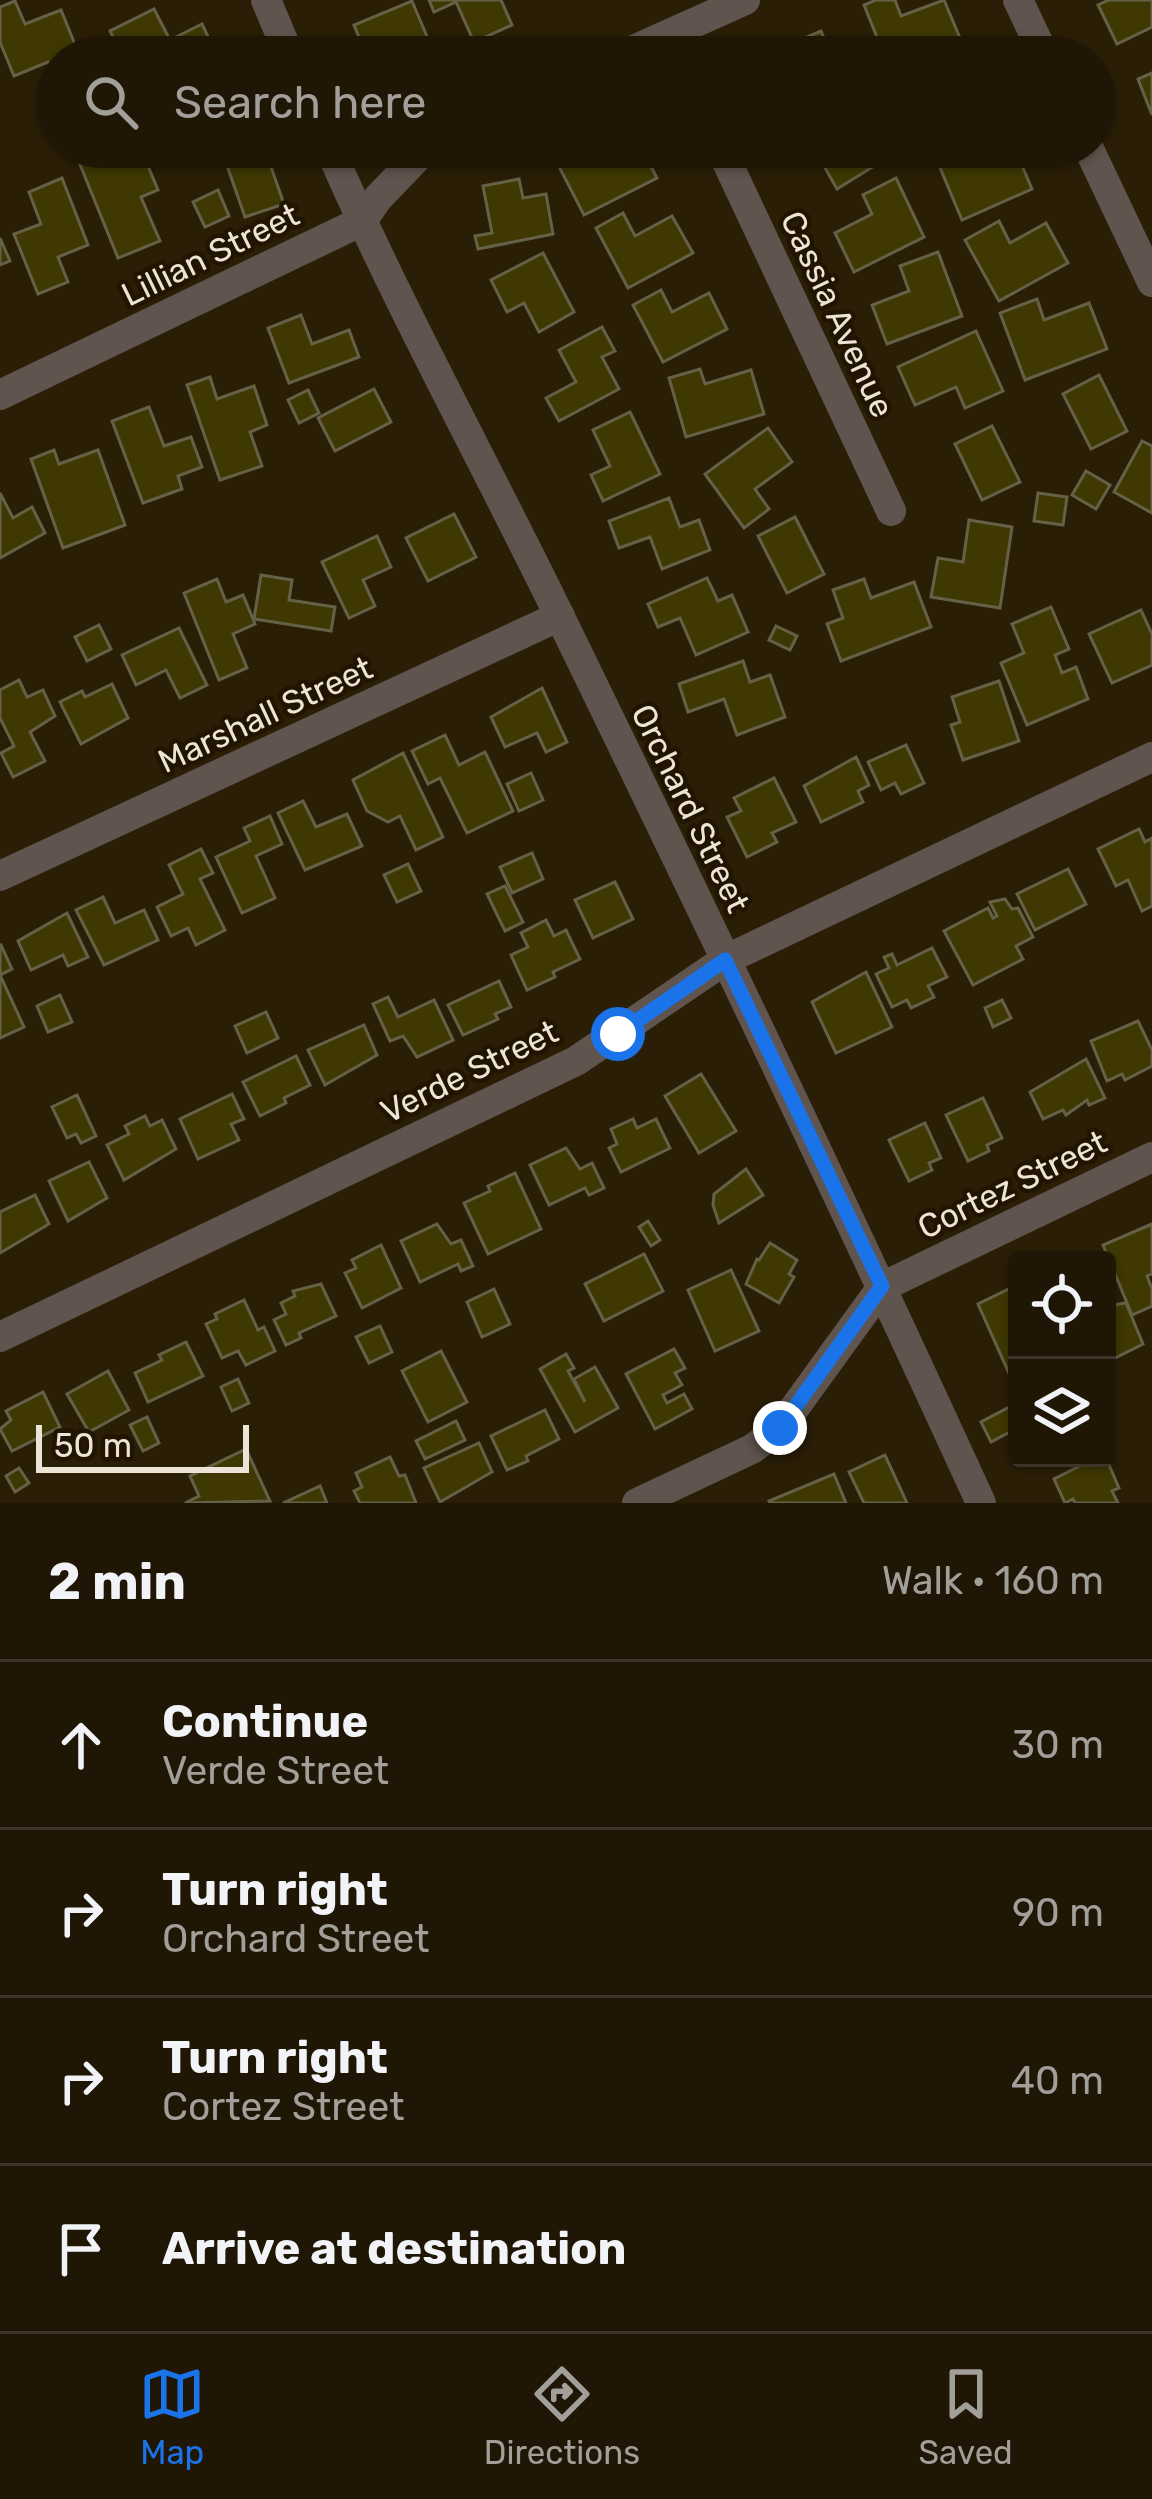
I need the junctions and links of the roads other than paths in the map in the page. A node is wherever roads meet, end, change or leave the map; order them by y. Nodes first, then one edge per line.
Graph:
1 (266, 0) edge
2 (745, 0) edge
3 (1018, 0) edge
4 (281, 36) edge
5 (689, 36) edge
6 (1035, 36) edge
7 (338, 168) edge
8 (405, 168) edge
9 (730, 168) edge
10 (1098, 168) edge
11 (362, 221) junction
12 (1152, 282) edge
13 (0, 395) edge
14 (891, 512) dead end
15 (560, 616) junction
16 (1152, 757) edge
17 (0, 877) edge
18 (725, 960) junction
19 (1152, 1157) edge
20 (882, 1286) junction
21 (0, 1336) edge
22 (637, 1503) edge
23 (982, 1503) edge

1 - 4 street
2 - 5 street
3 - 6 street
7 - 11 street, Orchard Street
8 - 11 street, Lillian Street
9 - 14 street, Cassia Avenue
10 - 12 street
11 - 13 street, Lillian Street
11 - 15 street, Orchard Street
15 - 17 street, Marshall Street
15 - 18 street, Orchard Street
16 - 18 street, Verde Street
18 - 20 street, Orchard Street
18 - 21 street, Verde Street
19 - 20 street, Cortez Street
20 - 22 street, Cortez Street
20 - 23 street, Orchard Street

